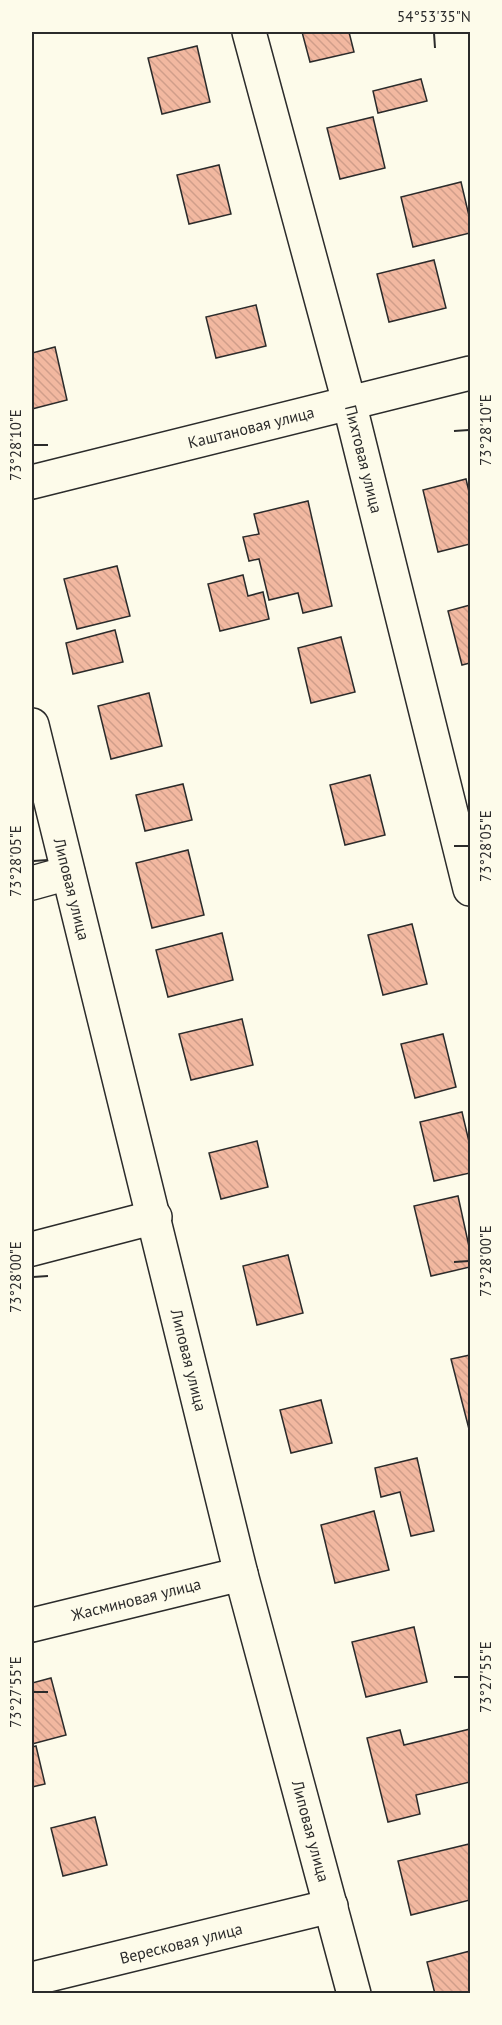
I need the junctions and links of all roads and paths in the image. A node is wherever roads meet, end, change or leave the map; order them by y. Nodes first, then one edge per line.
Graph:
1 (249, 32) edge
2 (471, 374) edge
3 (350, 402) junction
4 (32, 482) edge
5 (32, 725) edge
6 (68, 873) junction
7 (32, 883) edge
8 (471, 890) edge
9 (155, 1218) junction
10 (32, 1249) edge
11 (241, 1574) junction
12 (32, 1625) edge
13 (331, 1906) junction
14 (32, 1979) edge
15 (354, 1994) edge

1 - 3 street, Пихтовая улица
2 - 3 street, Каштановая улица
3 - 4 street, Каштановая улица
3 - 8 street, Пихтовая улица
5 - 6 street, Липовая улица
6 - 7 street
6 - 9 street, Липовая улица
9 - 10 street
9 - 11 street, Липовая улица
11 - 12 street, Жасминовая улица
11 - 13 street, Липовая улица
13 - 14 street, Вересковая улица
13 - 15 street, Липовая улица

